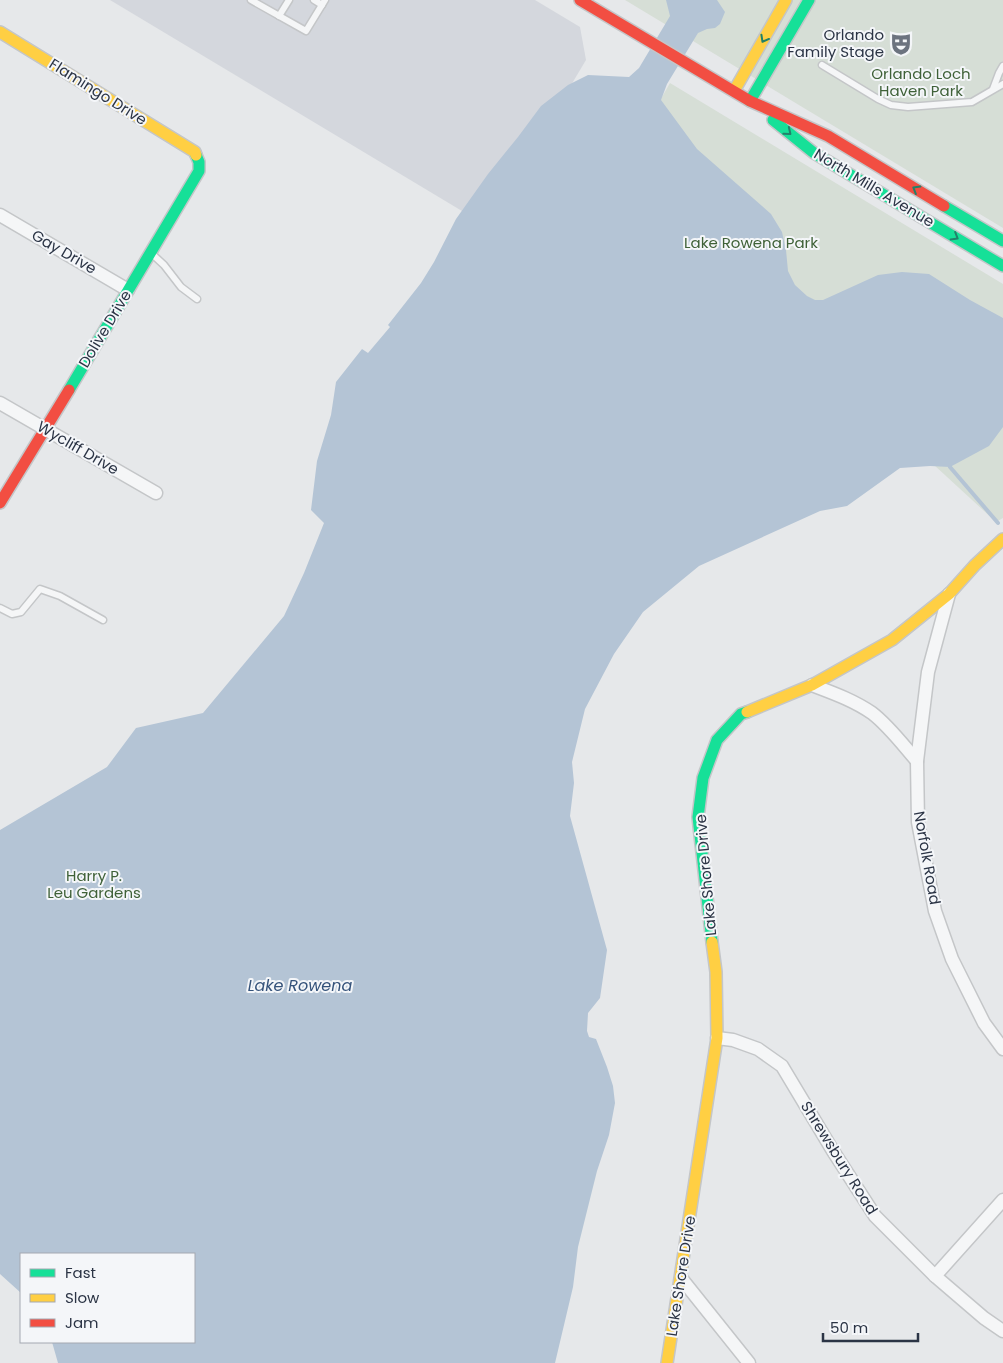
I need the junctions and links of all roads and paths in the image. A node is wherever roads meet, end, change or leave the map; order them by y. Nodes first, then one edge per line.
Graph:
1 (251, 0) edge
2 (289, 0) edge
3 (314, 0) edge
4 (580, 0) edge
5 (786, 0) edge
6 (809, 0) edge
7 (323, 2) edge
8 (279, 16) junction
9 (0, 32) edge
10 (822, 65) dead end
11 (1003, 66) edge
12 (1003, 84) edge
13 (993, 89) junction
14 (734, 92) junction
15 (750, 101) junction
16 (195, 152) joint
17 (0, 215) edge
18 (1003, 241) edge
19 (151, 252) junction
20 (1003, 266) edge
21 (128, 290) junction
22 (197, 299) dead end
23 (0, 403) edge
24 (45, 430) junction
25 (156, 493) dead end
26 (0, 503) edge
27 (1003, 538) edge
28 (949, 594) junction
29 (0, 608) edge
30 (103, 620) dead end
31 (812, 685) junction
32 (917, 761) junction
33 (717, 1038) junction
34 (1003, 1050) edge
35 (1003, 1200) edge
36 (935, 1276) junction
37 (680, 1278) junction
38 (1003, 1331) edge
39 (667, 1363) edge
40 (748, 1363) edge

1 - 8 lane
2 - 8 lane
3 - 7 lane
4 - 14 street, North Mills Avenue
5 -> 14 street
6 - 15 street
7 - 8 lane
9 - 16 street, Flamingo Drive
10 - 13 lane
11 - 13 lane
12 - 13 lane
14 - 15 street, North Mills Avenue
18 -> 15 street, North Mills Avenue
15 -> 20 street, North Mills Avenue
16 - 19 street, Dolive Drive
17 - 21 street, Gay Drive
19 - 21 street, Dolive Drive
19 - 22 lane
21 - 24 street, Dolive Drive
23 - 24 street, Wycliff Drive
24 - 25 street, Wycliff Drive
24 - 26 street, Dolive Drive
27 - 28 street, Lake Shore Drive
28 - 31 street, Lake Shore Drive
28 - 32 street, Norfolk Road
29 - 30 lane
31 - 32 street
31 - 33 street, Lake Shore Drive
32 - 34 street, Norfolk Road
33 - 36 street, Shrewsbury Road
33 - 37 street, Lake Shore Drive
35 - 36 street
36 - 38 street, Shrewsbury Road
37 - 39 street, Lake Shore Drive
37 - 40 street

